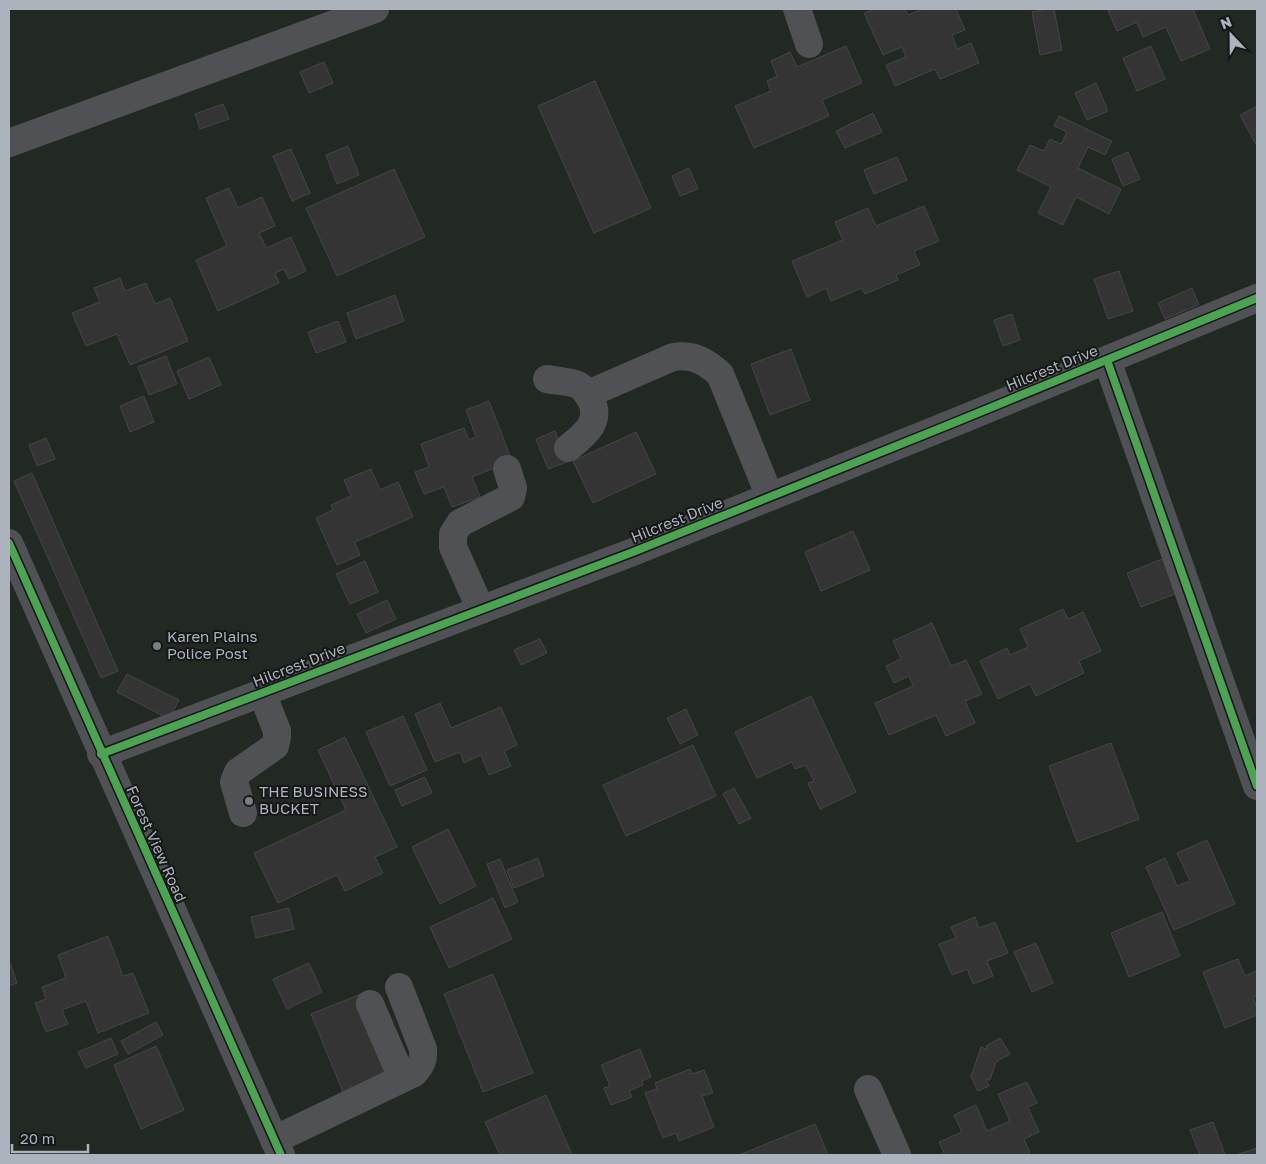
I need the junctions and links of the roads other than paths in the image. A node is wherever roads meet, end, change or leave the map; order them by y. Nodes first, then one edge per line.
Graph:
1 (375, 9) edge
2 (796, 9) edge
3 (809, 44) dead end
4 (9, 143) edge
5 (1257, 298) edge
6 (1107, 360) junction
7 (547, 379) dead end
8 (588, 394) junction
9 (568, 448) dead end
10 (507, 470) dead end
11 (770, 497) junction
12 (9, 543) edge
13 (480, 610) junction
14 (262, 693) junction
15 (101, 754) junction
16 (1257, 786) edge
17 (243, 812) dead end
18 (399, 987) dead end
19 (370, 1004) dead end
20 (402, 1078) junction
21 (868, 1089) dead end
22 (277, 1147) edge
23 (897, 1155) edge

1 - 4 street
2 - 3 street
5 - 6 street, Hilcrest Drive
6 - 11 street, Hilcrest Drive
6 - 16 street
7 - 8 street
8 - 9 street
8 - 11 street
10 - 13 street
11 - 13 street, Hilcrest Drive
12 - 15 street, Forest View Road
13 - 14 street, Hilcrest Drive
14 - 15 street, Hilcrest Drive
14 - 17 street
15 - 22 street, Forest View Road
18 - 20 street
19 - 20 street
20 - 22 street
21 - 23 street

